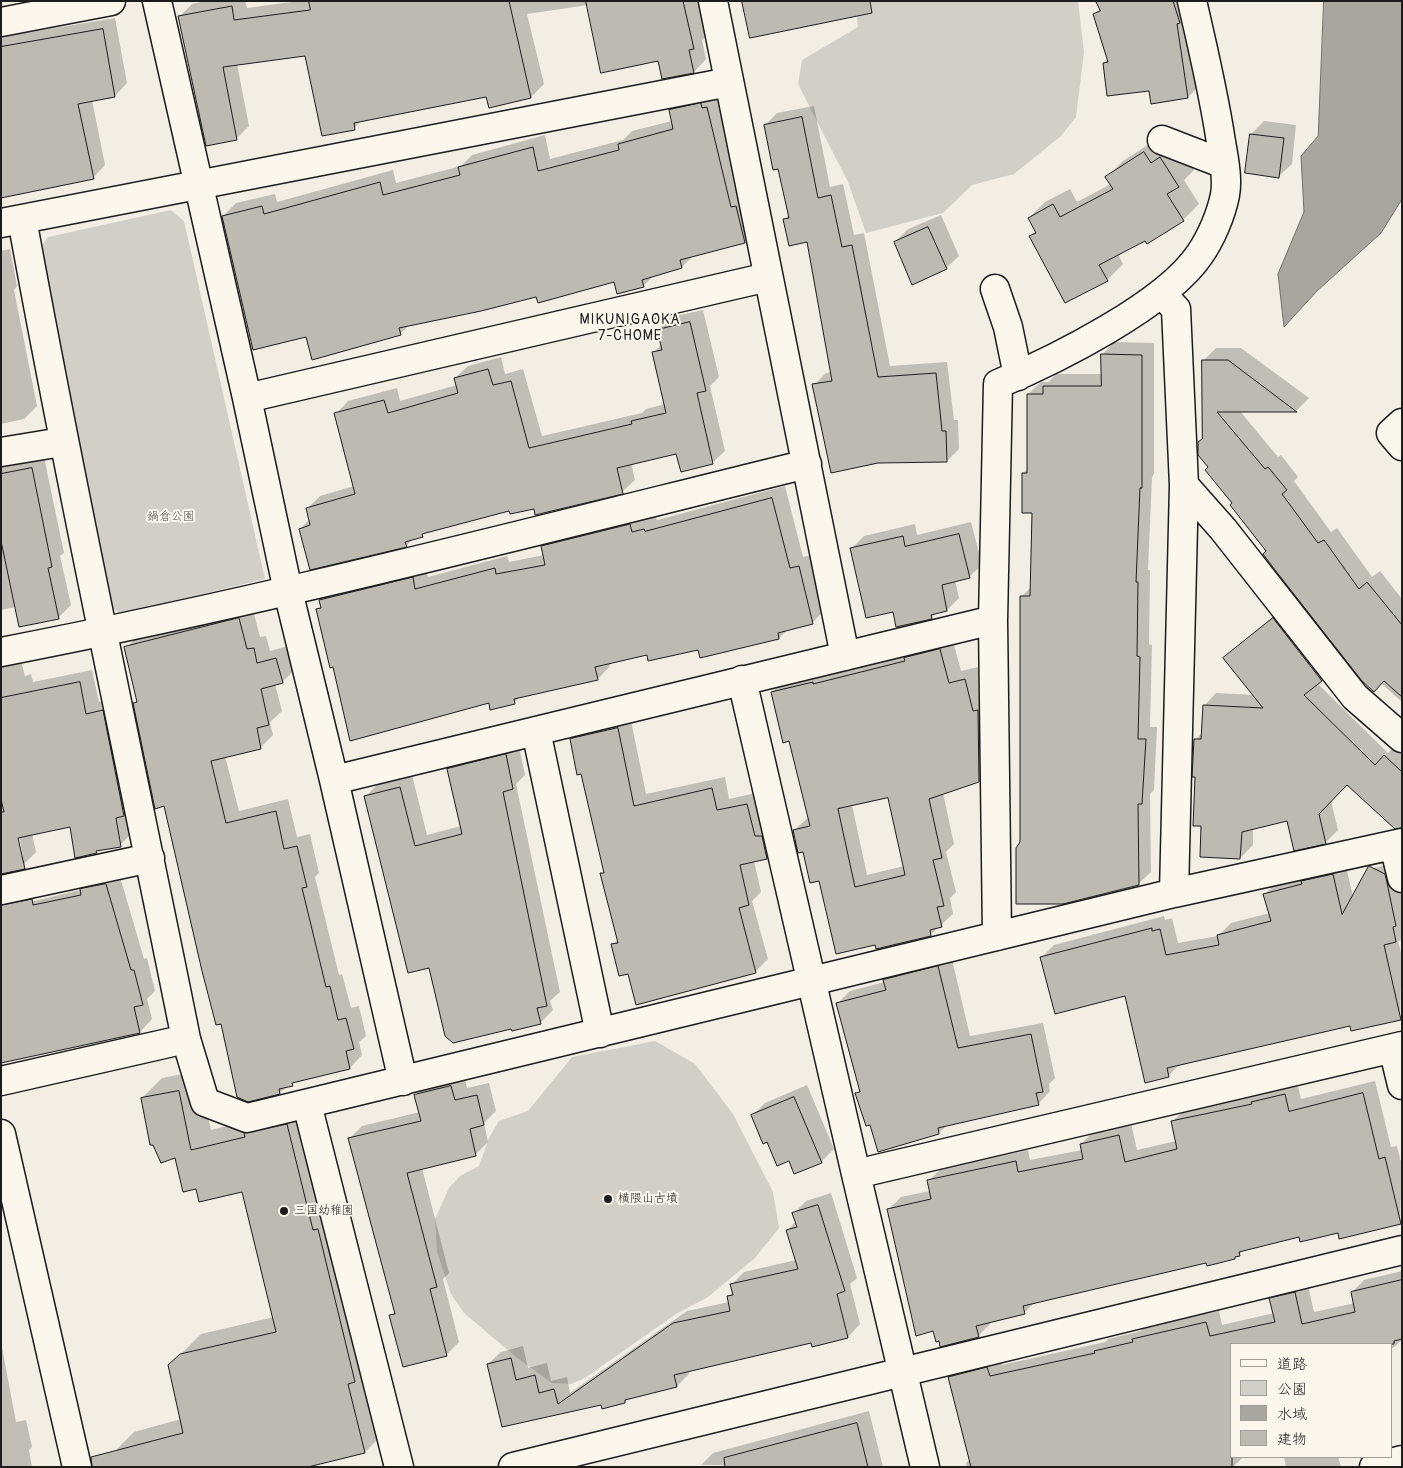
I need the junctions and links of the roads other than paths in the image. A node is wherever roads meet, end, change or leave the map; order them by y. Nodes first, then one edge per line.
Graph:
1 (111, 1) edge
2 (157, 1) edge
3 (713, 1) edge
4 (1192, 1) edge
5 (1, 22) edge
6 (729, 82) junction
7 (1162, 140) dead end
8 (1224, 164) junction
9 (199, 186) junction
10 (11, 221) edge
11 (768, 277) junction
12 (995, 289) dead end
13 (1162, 294) junction
14 (1018, 376) junction
15 (247, 398) junction
16 (1402, 423) edge
17 (62, 442) junction
18 (1402, 446) edge
19 (1, 452) edge
20 (807, 464) junction
21 (1184, 486) junction
22 (288, 591) junction
23 (993, 620) junction
24 (101, 633) junction
25 (1, 652) edge
26 (845, 656) junction
27 (742, 680) junction
28 (536, 731) junction
29 (1402, 738) edge
30 (334, 780) junction
31 (1398, 844) edge
32 (150, 858) junction
33 (1402, 878) edge
34 (1, 890) edge
35 (1174, 893) junction
36 (997, 936) junction
37 (811, 981) junction
38 (600, 1033) junction
39 (186, 1039) junction
40 (1398, 1047) edge
41 (1, 1081) edge
42 (403, 1081) junction
43 (1402, 1085) edge
44 (307, 1104) junction
45 (1, 1134) edge
46 (856, 1174) junction
47 (1402, 1250) edge
48 (903, 1370) junction
49 (1402, 1460) edge
50 (77, 1467) edge
51 (399, 1467) edge
52 (513, 1467) edge
53 (926, 1467) edge
54 (1374, 1467) edge

1 - 5 street
2 - 9 street
3 - 6 street
4 - 8 street
6 - 9 street
6 - 11 street
7 - 8 street
8 - 13 street
9 - 10 street
9 - 15 street
10 - 17 street
11 - 15 street
11 - 20 street
12 - 14 street
13 - 14 street
13 - 21 street
14 - 23 street
15 - 22 street
16 - 18 street
17 - 19 street
17 - 24 street
20 - 22 street
20 - 26 street
21 - 29 street
21 - 35 street
22 - 24 street
22 - 30 street
23 - 26 street
23 - 36 street
24 - 25 street
24 - 32 street
26 - 27 street
27 - 28 street
27 - 37 street
28 - 30 street
28 - 38 street
30 - 42 street
31 - 33 street
31 - 35 street
32 - 34 street
32 - 39 street
35 - 36 street
36 - 37 street
37 - 38 street
37 - 46 street
38 - 42 street
39 - 41 street
39 - 44 street
40 - 43 street
40 - 46 street
42 - 44 street
44 - 51 street
45 - 50 street
46 - 48 street
47 - 48 street
48 - 52 street
48 - 53 street
49 - 54 street

